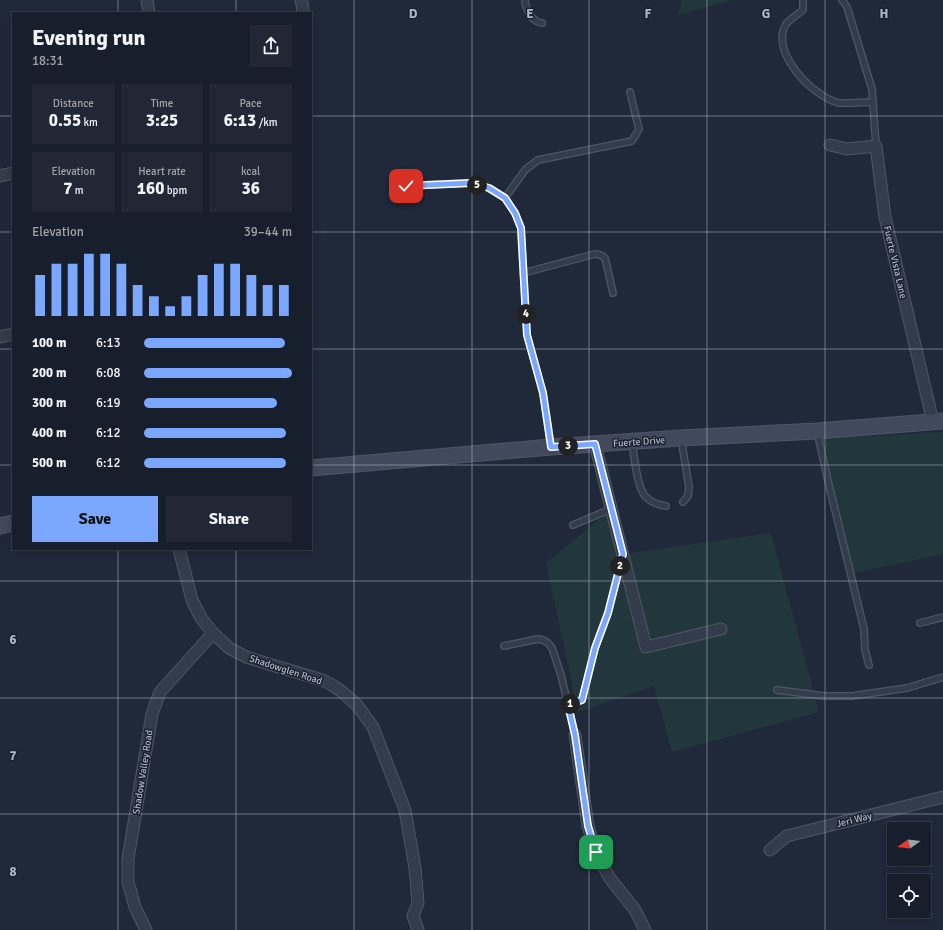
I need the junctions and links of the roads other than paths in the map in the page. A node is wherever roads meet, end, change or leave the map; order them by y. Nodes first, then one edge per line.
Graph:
1 (147, 0) edge
2 (301, 0) edge
3 (525, 0) edge
4 (803, 0) edge
5 (842, 0) edge
6 (149, 12) edge
7 (302, 12) edge
8 (542, 23) dead end
9 (630, 92) dead end
10 (873, 102) junction
11 (830, 146) dead end
12 (876, 146) junction
13 (12, 173) edge
14 (0, 176) edge
15 (394, 186) dead end
16 (505, 198) junction
17 (523, 273) junction
18 (613, 293) dead end
19 (12, 334) edge
20 (0, 337) edge
21 (938, 422) edge
22 (816, 431) junction
23 (681, 438) junction
24 (632, 442) junction
25 (595, 444) junction
26 (551, 447) junction
27 (312, 468) edge
28 (683, 502) dead end
29 (666, 506) dead end
30 (611, 509) junction
31 (12, 523) edge
32 (573, 525) dead end
33 (0, 526) edge
34 (179, 550) edge
35 (623, 554) junction
36 (943, 617) edge
37 (920, 623) dead end
38 (721, 629) dead end
39 (214, 633) junction
40 (504, 646) dead end
41 (869, 665) dead end
42 (943, 677) edge
43 (777, 690) dead end
44 (568, 705) junction
45 (575, 735) joint
46 (943, 797) edge
47 (770, 850) dead end
48 (146, 930) edge
49 (418, 930) edge
50 (645, 930) edge

1 - 6 street
2 - 7 street
3 - 8 lane
4 - 10 lane
5 - 10 lane
9 - 16 lane
10 - 12 lane
11 - 12 street
12 - 21 street, Fuerte Vista Lane
13 - 14 street
15 - 16 lane
16 - 17 lane
17 - 18 lane
17 - 26 lane
19 - 20 street
21 - 22 street, Fuerte Drive
22 - 23 street, Fuerte Drive
22 - 41 lane
23 - 24 street, Fuerte Drive
23 - 28 lane
24 - 25 street, Fuerte Drive
24 - 29 lane
25 - 26 street, Fuerte Drive
25 - 30 street
26 - 27 street, Fuerte Drive
30 - 32 lane
30 - 35 street
31 - 33 street
34 - 39 street, Shadowglen Road
35 - 38 street
35 - 44 lane
36 - 37 lane
39 - 48 street, Shadow Valley Road
39 - 49 street, Shadowglen Road
40 - 44 lane
42 - 43 lane
44 - 45 lane
45 - 50 street
46 - 47 street, Jeri Way

